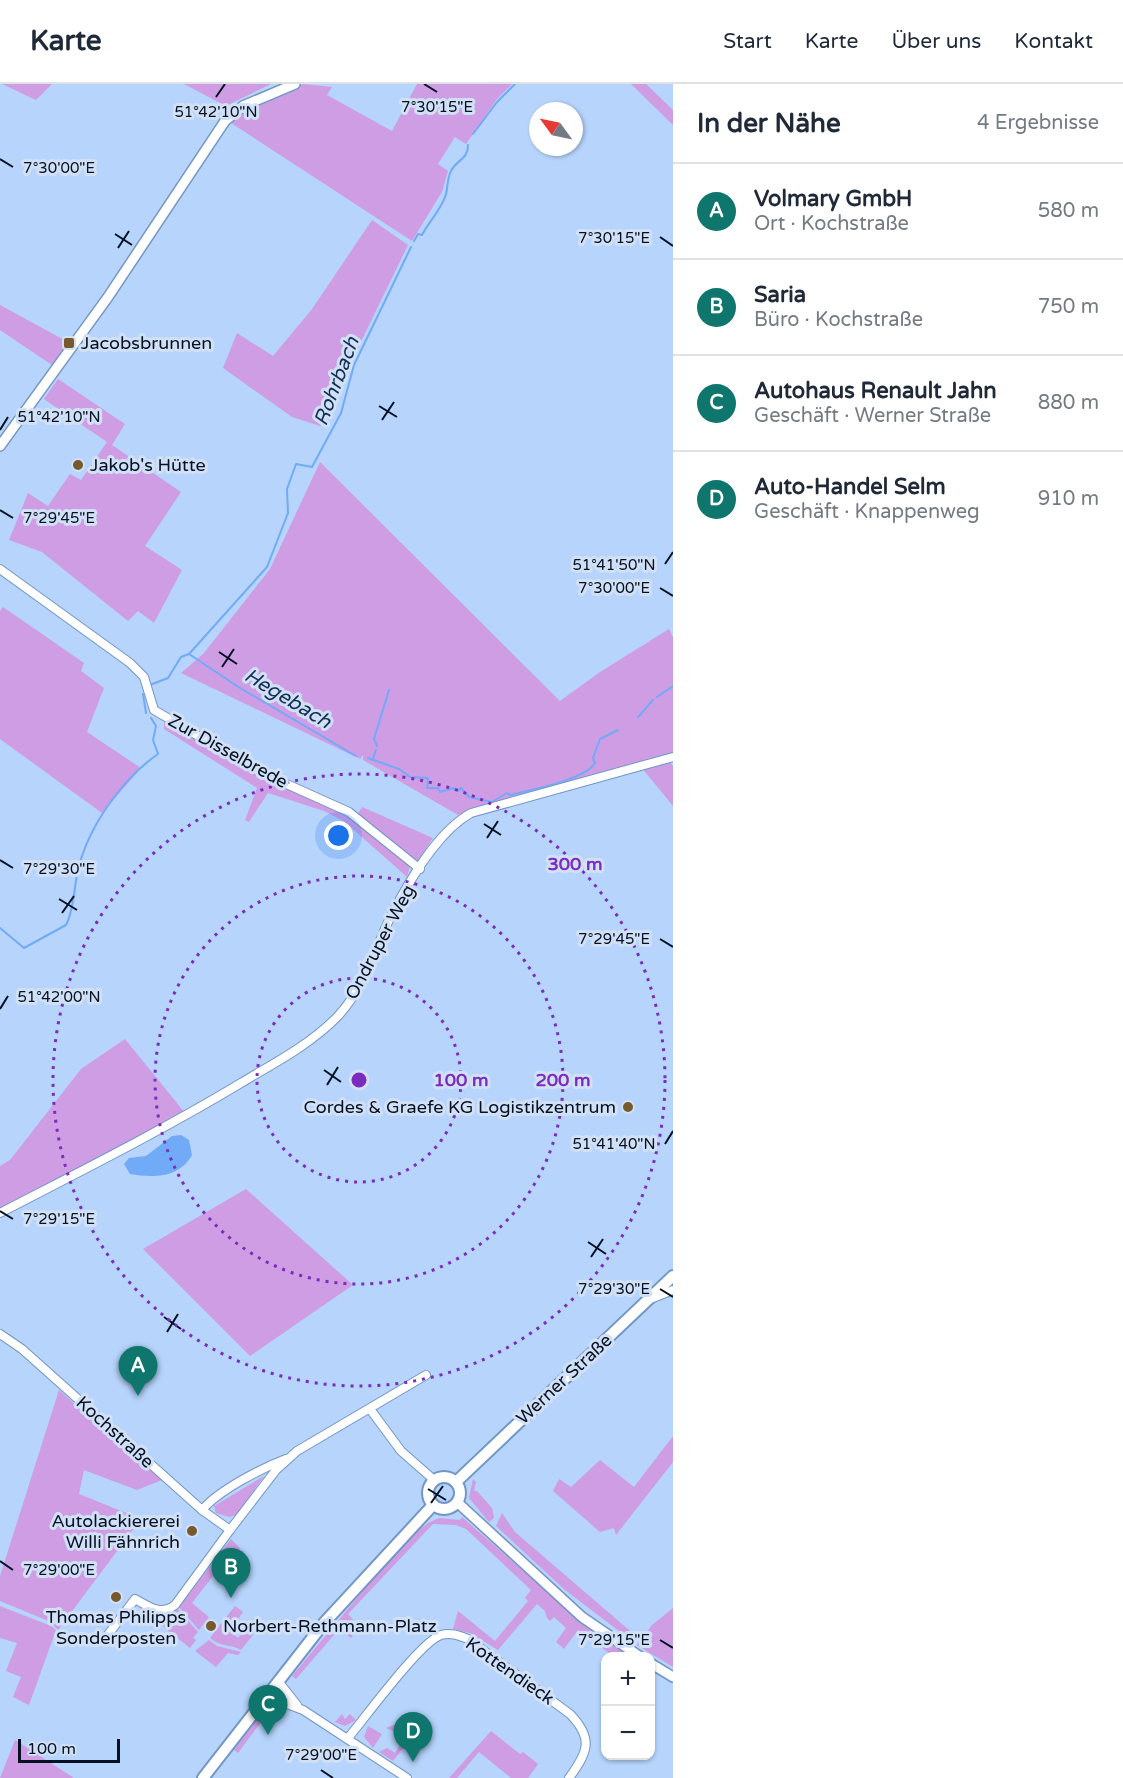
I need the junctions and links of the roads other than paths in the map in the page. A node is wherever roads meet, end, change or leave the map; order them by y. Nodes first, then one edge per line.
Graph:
1 (295, 84) edge
2 (0, 446) edge
3 (0, 569) edge
4 (673, 757) edge
5 (420, 869) junction
6 (0, 1213) edge
7 (673, 1276) edge
8 (673, 1290) edge
9 (649, 1299) junction
10 (0, 1334) edge
11 (426, 1375) dead end
12 (370, 1409) junction
13 (288, 1458) junction
14 (434, 1480) junction
15 (456, 1482) junction
16 (457, 1502) junction
17 (433, 1505) junction
18 (202, 1510) junction
19 (230, 1530) junction
20 (104, 1640) dead end
21 (633, 1652) edge
22 (655, 1666) edge
23 (673, 1677) edge
24 (278, 1681) junction
25 (266, 1696) junction
26 (303, 1710) junction
27 (348, 1738) junction
28 (203, 1778) edge
29 (407, 1778) edge
30 (569, 1778) edge

1 - 2 street
3 - 5 street, Zur Disselbrede
4 - 5 street, Ondruper Weg
5 - 6 street, Ondruper Weg
7 - 9 main road, Werner Straße
8 - 9 street
9 - 15 main road, Werner Straße
10 - 18 street, Kochstraße
11 - 12 street
12 - 13 street
12 - 14 street
13 - 18 street
13 - 19 street
14 - 15 main road
14 - 17 main road
15 - 16 main road
16 - 17 main road
16 - 21 street
17 - 24 main road
18 - 19 street, Kochstraße
19 - 20 street
22 - 23 street
24 - 25 main road
24 - 26 street
25 - 26 street
25 - 28 main road
26 - 27 street
27 - 29 street
27 - 30 street, Kottendieck

